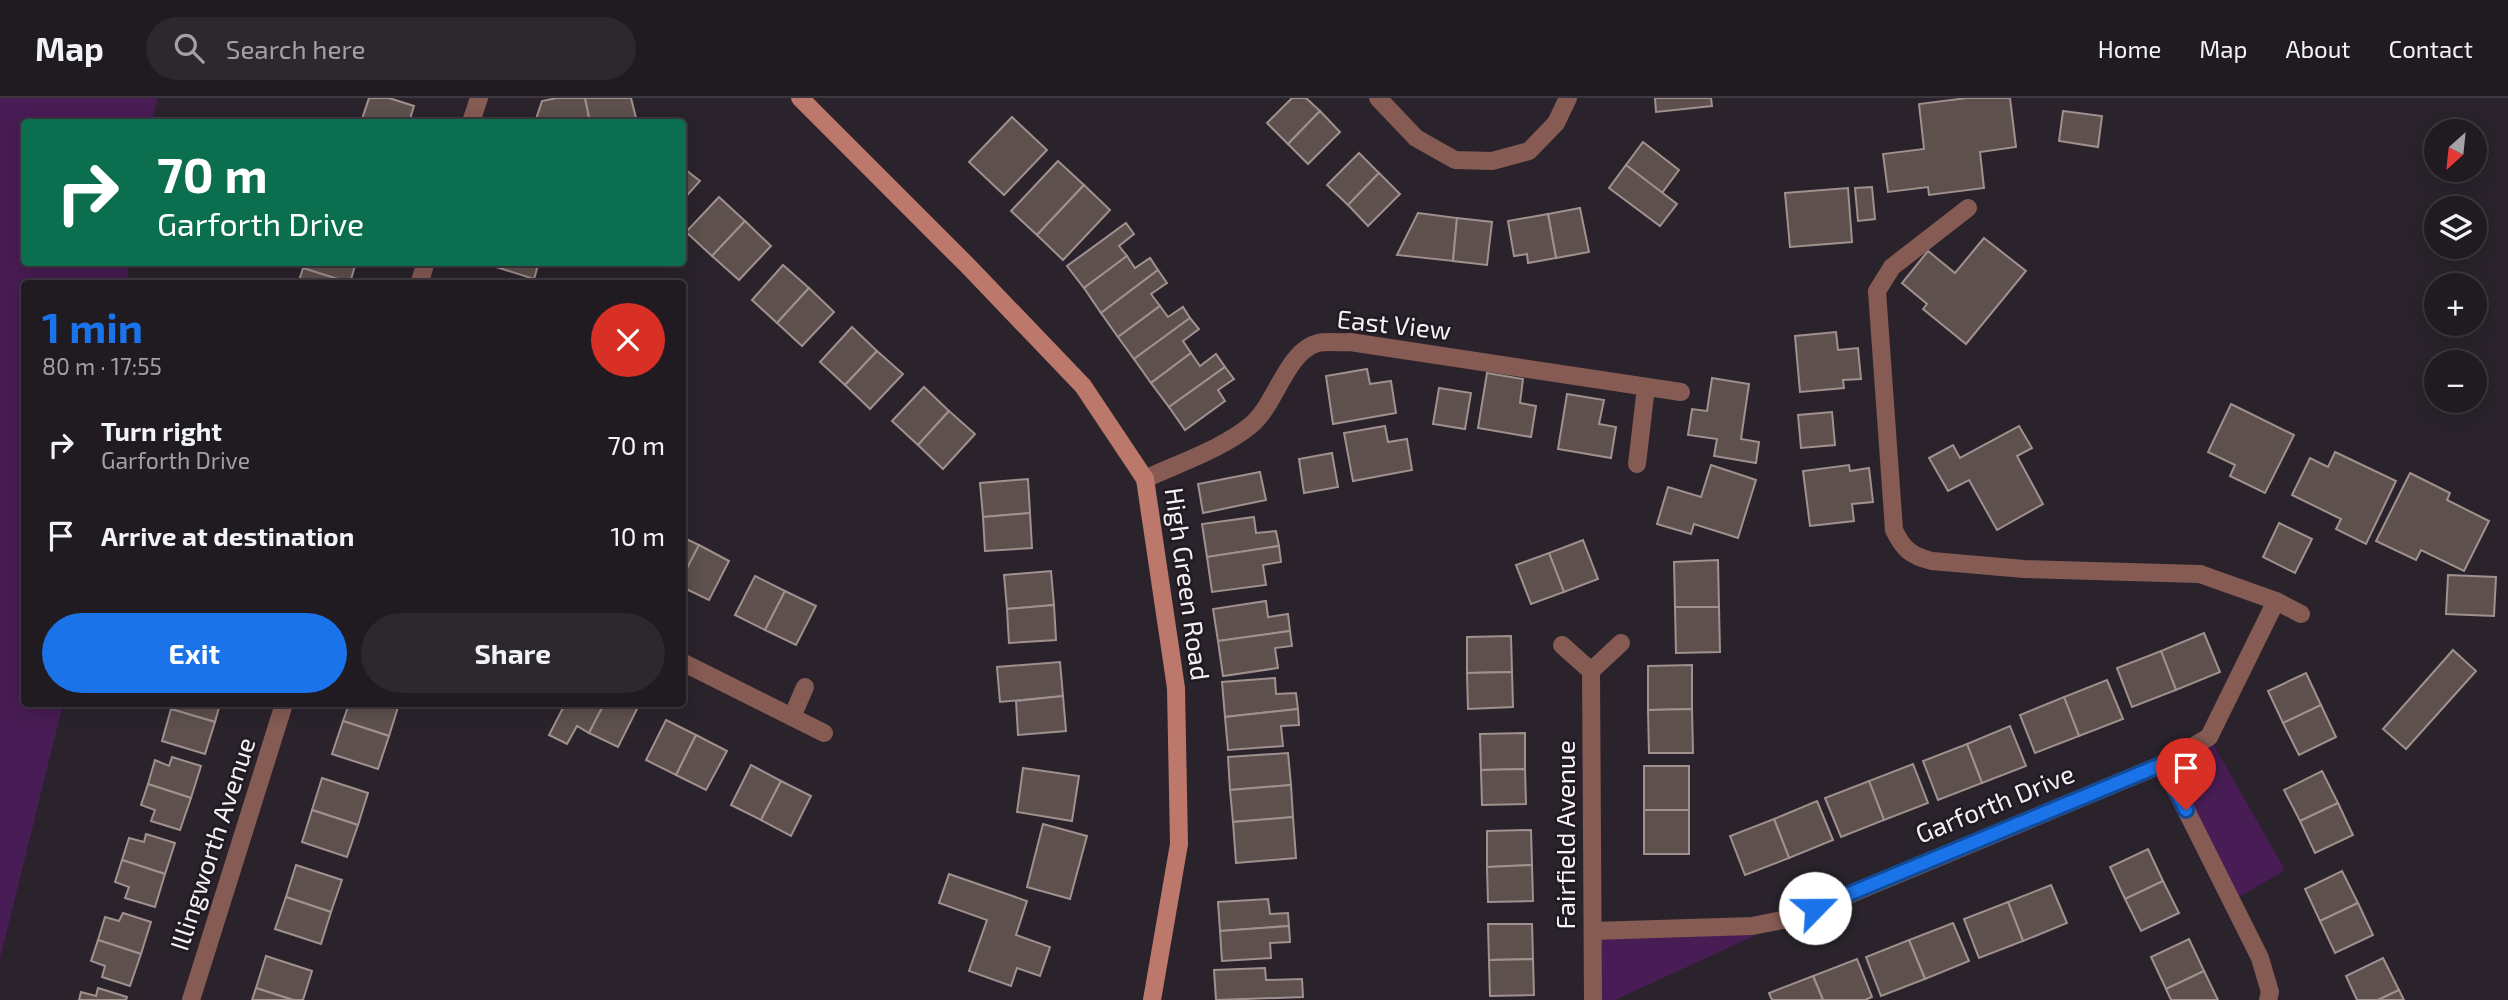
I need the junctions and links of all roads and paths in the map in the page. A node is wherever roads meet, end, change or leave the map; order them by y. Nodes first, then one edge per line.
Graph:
1 (479, 98) edge
2 (800, 98) edge
3 (1378, 98) edge
4 (1568, 98) edge
5 (472, 119) edge
6 (1968, 208) dead end
7 (1646, 387) junction
8 (1681, 392) dead end
9 (1637, 464) dead end
10 (1145, 479) junction
11 (2276, 601) junction
12 (2301, 614) dead end
13 (1621, 643) dead end
14 (1562, 645) dead end
15 (686, 664) edge
16 (1591, 671) junction
17 (805, 687) dead end
18 (284, 707) edge
19 (792, 717) junction
20 (824, 733) dead end
21 (2163, 764) junction
22 (1593, 931) junction
23 (191, 1000) edge
24 (1152, 1000) edge
25 (1593, 1000) edge
26 (2268, 1000) edge

1 - 5 street
2 - 10 street, High Green Road
3 - 4 street
6 - 11 street
7 - 8 street, East View
7 - 9 street
7 - 10 street, East View
10 - 24 street, High Green Road
11 - 12 street
11 - 21 street, Garforth Drive
13 - 16 street
14 - 16 street
15 - 19 street
16 - 22 street, Fairfield Avenue
17 - 19 street
18 - 23 street, Illingworth Avenue
19 - 20 street
21 - 22 street, Garforth Drive
21 - 26 street
22 - 25 street, Fairfield Avenue

